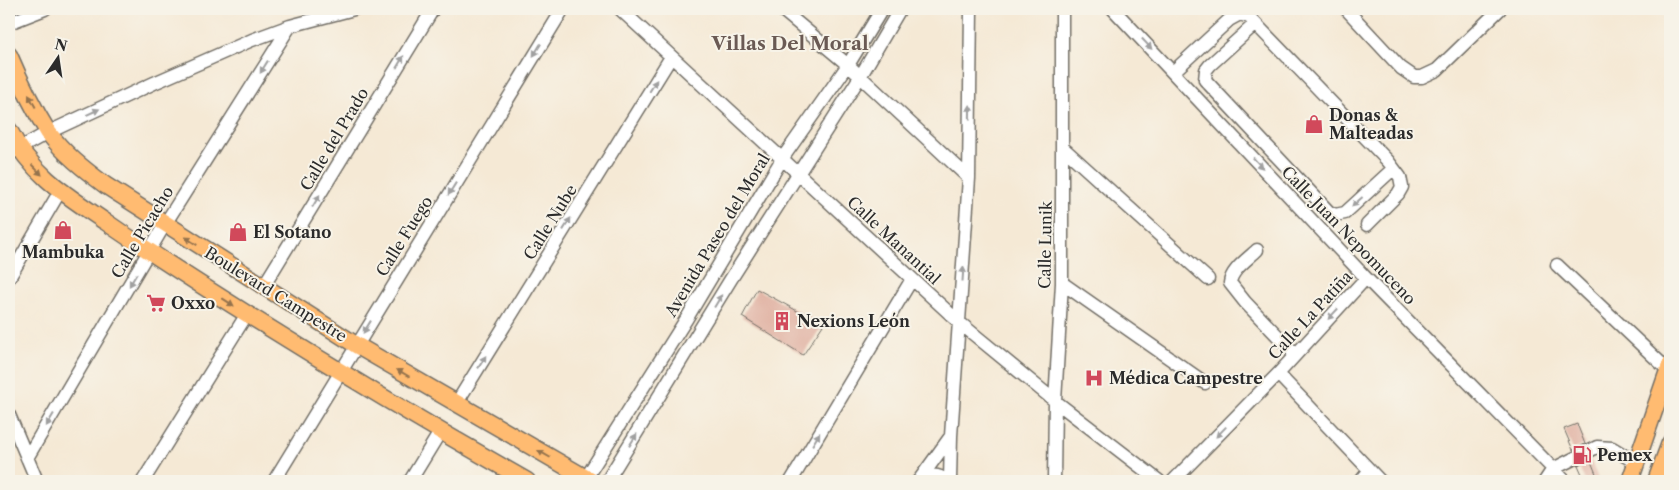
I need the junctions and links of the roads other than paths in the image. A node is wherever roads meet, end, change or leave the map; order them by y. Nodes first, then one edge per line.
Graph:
1 (45, 9) edge
2 (354, 9) edge
3 (433, 9) edge
4 (563, 9) edge
5 (620, 9) edge
6 (780, 9) edge
7 (882, 9) edge
8 (900, 9) edge
9 (971, 9) edge
10 (1062, 9) edge
11 (1113, 9) edge
12 (1346, 9) edge
13 (1500, 9) edge
14 (9, 23) edge
15 (1255, 24) junction
16 (290, 26) junction
17 (9, 55) edge
18 (671, 57) junction
19 (848, 65) junction
20 (1173, 72) junction
21 (860, 77) junction
22 (9, 130) edge
23 (49, 132) junction
24 (1062, 147) junction
25 (14, 152) edge
26 (782, 159) junction
27 (1394, 169) junction
28 (798, 172) junction
29 (969, 178) junction
30 (60, 191) junction
31 (165, 224) junction
32 (1366, 224) dead end
33 (1257, 250) dead end
34 (150, 252) junction
35 (1557, 265) dead end
36 (9, 278) edge
37 (1366, 278) junction
38 (912, 279) junction
39 (1208, 279) dead end
40 (1062, 283) junction
41 (263, 287) junction
42 (246, 314) junction
43 (960, 323) junction
44 (356, 345) junction
45 (1296, 354) junction
46 (1669, 368) edge
47 (340, 371) junction
48 (1278, 374) junction
49 (1204, 383) dead end
50 (1055, 401) junction
51 (456, 404) junction
52 (9, 415) edge
53 (440, 432) junction
54 (950, 436) junction
55 (1670, 443) edge
56 (27, 458) junction
57 (1637, 463) junction
58 (1553, 470) junction
59 (1365, 476) edge
60 (587, 480) edge
61 (919, 480) edge
62 (37, 481) edge
63 (143, 481) edge
64 (274, 481) edge
65 (410, 481) edge
66 (528, 481) edge
67 (607, 481) edge
68 (791, 481) edge
69 (946, 481) edge
70 (950, 481) edge
71 (1054, 481) edge
72 (1159, 481) edge
73 (1173, 481) edge
74 (1380, 481) edge
75 (1545, 481) edge
76 (1565, 481) edge
77 (1630, 481) edge
78 (1656, 481) edge

1 - 14 street
2 - 16 street
41 -> 3 street, Calle del Prado
4 -> 44 street, Calle Fuego
5 - 18 street, Calle Manantial
6 - 19 street
7 - 19 street, Avenida Paseo del Moral
8 - 21 street
29 -> 9 street
10 - 24 street, Calle Lunik
11 -> 20 street, Calle Juan Nepomuceno
12 - 13 street
15 - 20 street
15 - 27 street
27 -> 15 street
23 -> 16 street
16 -> 31 street, Calle Picacho
23 -> 17 main road, Boulevard Campestre
18 - 26 street, Calle Manantial
51 -> 18 street, Calle Nube
19 - 21 street
19 - 26 street, Avenida Paseo del Moral
20 -> 37 street, Calle Juan Nepomuceno
21 - 28 street
21 - 29 street
22 - 25 main road, Boulevard Campestre
23 - 25 street
23 - 31 main road, Boulevard Campestre
24 - 39 street
24 - 40 street, Calle Lunik
25 -> 30 main road, Boulevard Campestre
26 - 28 street, Calle Manantial
26 - 60 street, Avenida Paseo del Moral
27 - 32 street
28 - 38 street, Calle Manantial
67 -> 28 street
43 -> 29 street
30 - 34 main road, Boulevard Campestre
30 - 36 street
31 - 34 street, Calle Picacho
41 -> 31 main road, Boulevard Campestre
33 - 45 street
34 -> 42 main road, Boulevard Campestre
34 -> 56 street, Calle Picacho
35 - 46 street
37 -> 45 street, Calle La Patiña
37 - 58 street, Calle Juan Nepomuceno
38 - 43 street, Calle Manantial
68 -> 38 street
40 - 49 street
40 - 50 street, Calle Lunik
41 - 44 main road, Boulevard Campestre
42 - 47 main road, Boulevard Campestre
42 - 63 street
43 - 50 street, Calle Manantial
43 - 54 street
44 - 47 street, Calle Fuego
51 -> 44 main road, Boulevard Campestre
45 - 48 street, Calle La Patiña
46 - 57 main road
47 - 53 main road, Boulevard Campestre
47 - 64 street, Calle Fuego
48 - 59 street
48 -> 73 street, Calle La Patiña
50 - 71 street, Calle Lunik
50 - 72 street, Calle Manantial
60 -> 51 main road, Boulevard Campestre
52 - 56 street
53 - 65 street
53 - 66 main road, Boulevard Campestre
54 - 61 street
54 - 70 street
55 - 78 main road
56 - 62 street
57 - 58 street
57 - 77 main road
58 - 75 street
58 - 76 street, Calle Juan Nepomuceno
59 - 74 street
61 - 69 street

